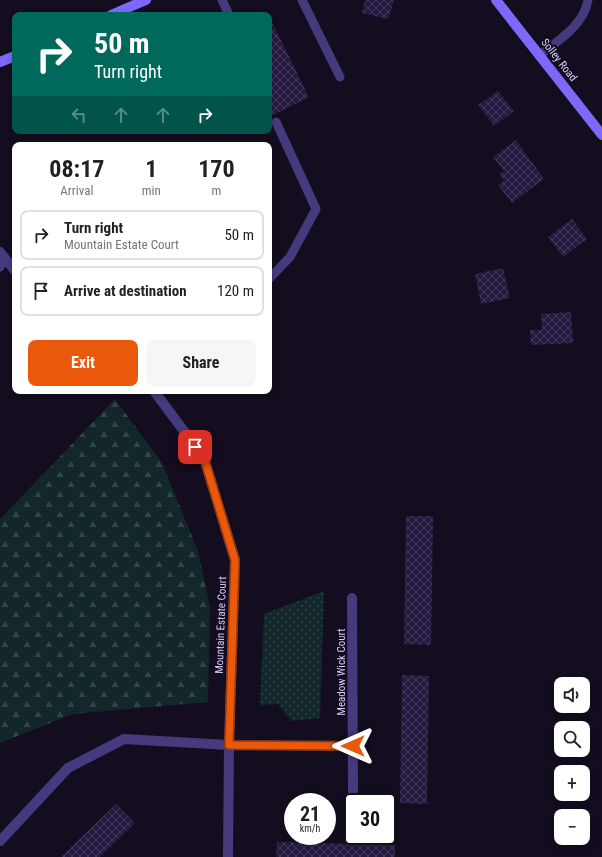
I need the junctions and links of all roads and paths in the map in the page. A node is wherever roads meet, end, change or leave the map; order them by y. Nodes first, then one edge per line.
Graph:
1 (146, 0) edge
2 (222, 0) edge
3 (302, 0) edge
4 (496, 0) edge
5 (588, 0) edge
6 (118, 12) edge
7 (228, 12) edge
8 (540, 56) junction
9 (12, 57) edge
10 (0, 62) edge
11 (340, 77) dead end
12 (276, 122) dead end
13 (602, 136) edge
14 (1, 259) edge
15 (12, 268) edge
16 (272, 276) edge
17 (156, 394) edge
18 (352, 598) dead end
19 (229, 745) junction
20 (353, 746) junction
21 (354, 791) dead end
22 (0, 841) edge
23 (228, 857) edge

1 - 6 main road
2 - 7 lane
3 - 11 lane
4 - 8 main road, Solley Road
5 - 8 lane
8 - 13 main road, Solley Road
9 - 10 main road
12 - 16 lane
14 - 15 street
17 - 19 street, Mountain Estate Court
18 - 20 street, Meadow Wick Court
19 - 20 street
19 - 22 street
19 - 23 street, Mountain Estate Court
20 - 21 street, Meadow Wick Court

